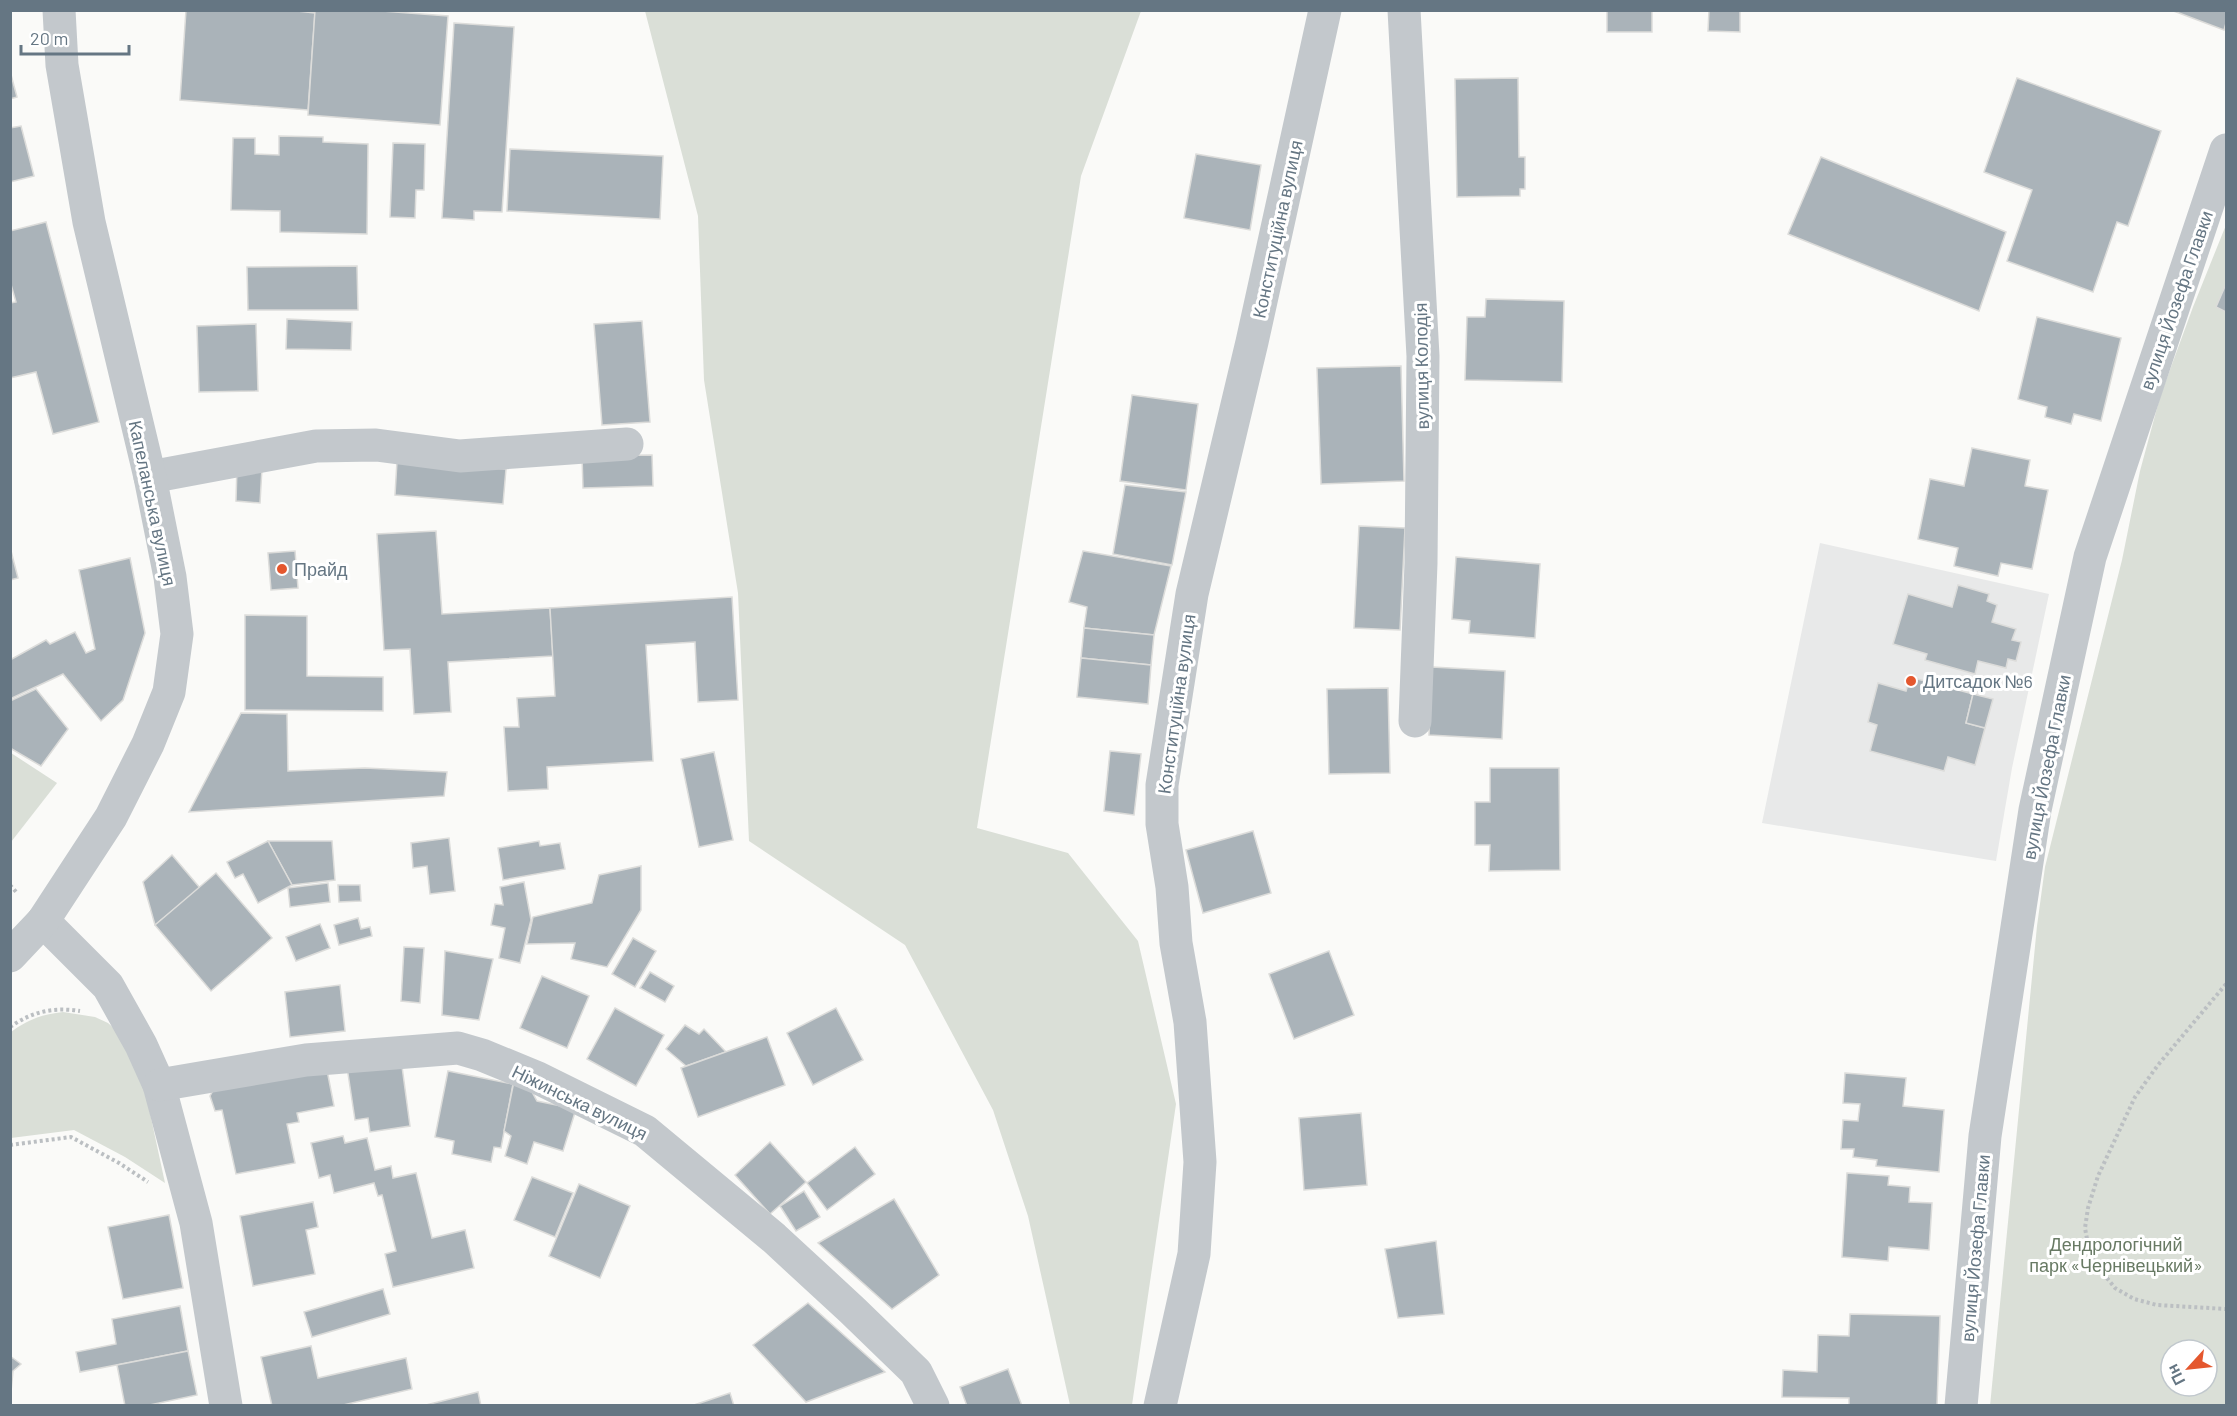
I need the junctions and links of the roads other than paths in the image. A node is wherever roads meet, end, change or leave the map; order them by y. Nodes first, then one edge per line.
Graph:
1 (58, 10) edge
2 (1325, 10) edge
3 (1404, 10) edge
4 (2226, 150) edge
5 (627, 444) dead end
6 (150, 477) junction
7 (1415, 721) dead end
8 (43, 921) junction
9 (10, 956) edge
10 (159, 1085) junction
11 (226, 1406) edge
12 (933, 1406) edge
13 (1160, 1406) edge
14 (1961, 1406) edge

1 - 6 street, Капеланська вулиця
2 - 13 street, Конституційна вулиця
3 - 7 street, вулиця Колодія
4 - 14 street, вулиця Йозефа Главки
5 - 6 street
6 - 8 street, Капеланська вулиця
8 - 9 street, Капеланська вулиця
8 - 10 street
10 - 11 street
10 - 12 street, Ніжинська вулиця

